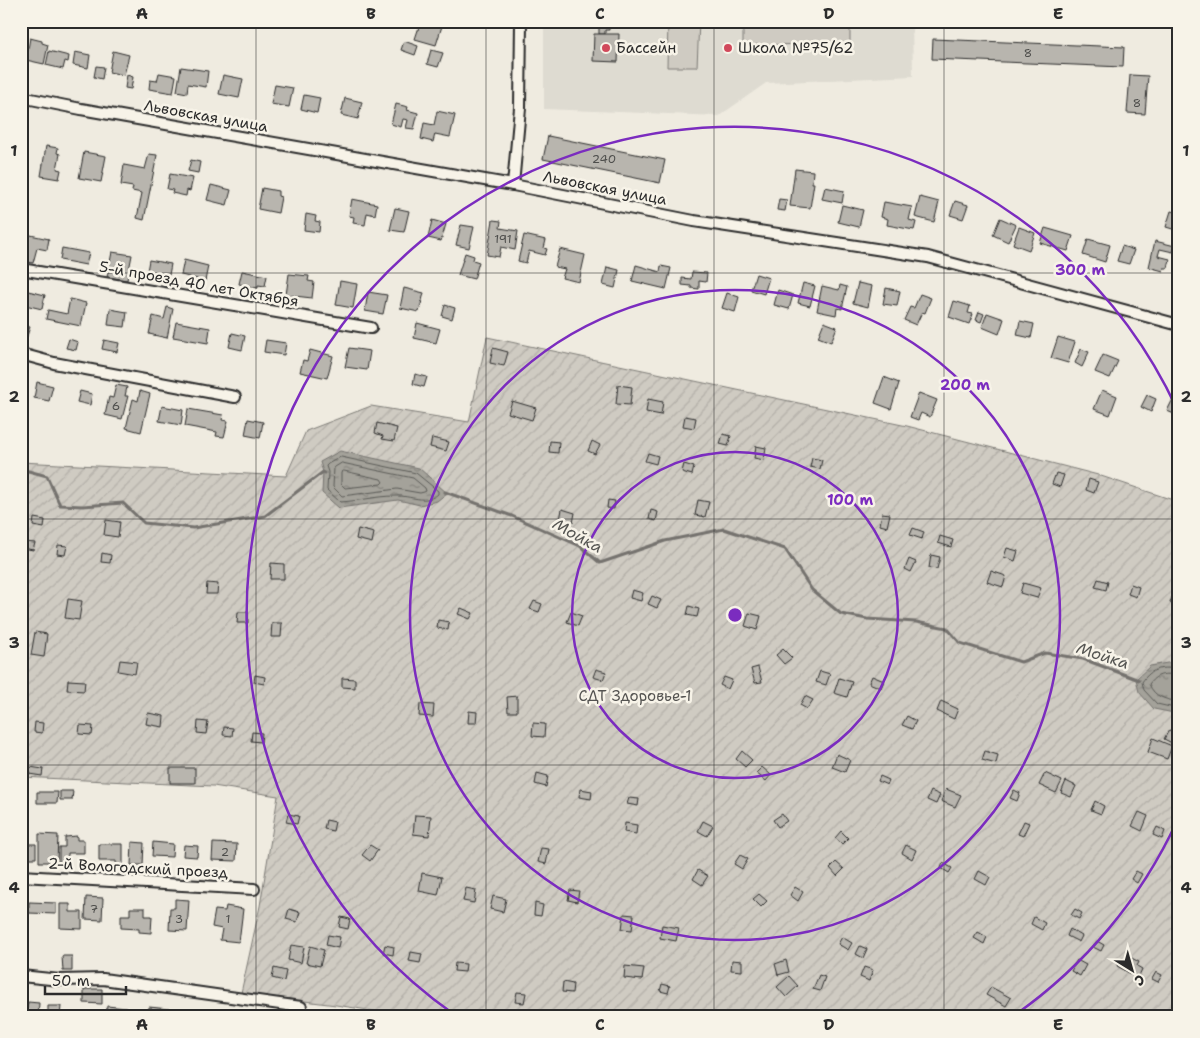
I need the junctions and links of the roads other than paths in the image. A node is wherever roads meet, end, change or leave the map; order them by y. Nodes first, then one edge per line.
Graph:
1 (522, 21) edge
2 (21, 97) edge
3 (513, 185) junction
4 (21, 269) edge
5 (1179, 326) edge
6 (371, 328) dead end
7 (21, 354) edge
8 (235, 397) dead end
9 (21, 876) edge
10 (254, 889) dead end
11 (21, 976) edge
12 (301, 1007) dead end

1 - 3 street
2 - 3 street, Львовская улица
3 - 5 street, Львовская улица
4 - 6 street, 5-й проезд 40 лет Октября
7 - 8 street
9 - 10 street, 2-й Вологодский проезд
11 - 12 street

